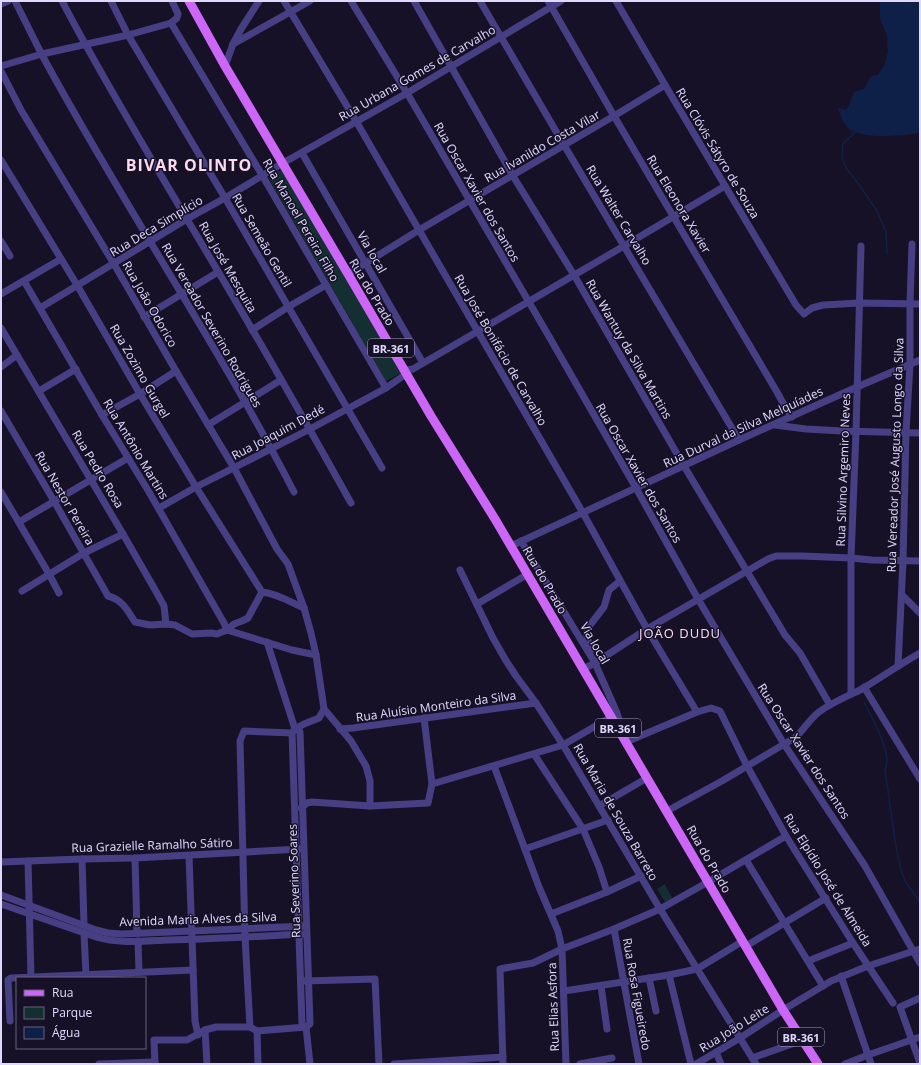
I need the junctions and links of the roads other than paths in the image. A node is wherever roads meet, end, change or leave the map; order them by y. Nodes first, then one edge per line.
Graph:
1 (8, 1) edge
2 (15, 1) edge
3 (62, 1) edge
4 (111, 1) edge
5 (172, 1) edge
6 (189, 1) edge
7 (259, 1) edge
8 (284, 1) edge
9 (310, 1) edge
10 (351, 1) edge
11 (414, 1) edge
12 (480, 1) edge
13 (561, 1) edge
14 (616, 1) edge
15 (1, 4) edge
16 (550, 4) edge
17 (290, 13) junction
18 (170, 22) junction
19 (128, 35) junction
20 (501, 36) junction
21 (84, 44) junction
22 (233, 44) junction
23 (42, 54) junction
24 (1, 66) edge
25 (225, 66) junction
26 (452, 67) junction
27 (1, 71) edge
28 (665, 85) junction
29 (407, 93) junction
30 (614, 116) junction
31 (356, 121) junction
32 (564, 145) junction
33 (302, 153) junction
34 (1, 160) edge
35 (283, 163) junction
36 (262, 175) junction
37 (513, 176) junction
38 (725, 186) junction
39 (225, 198) junction
40 (469, 202) junction
41 (674, 216) junction
42 (187, 219) junction
43 (419, 230) junction
44 (1, 241) edge
45 (150, 242) junction
46 (912, 244) dead end
47 (624, 246) junction
48 (862, 246) dead end
49 (10, 256) dead end
50 (61, 259) junction
51 (366, 263) junction
52 (114, 264) junction
53 (218, 272) junction
54 (348, 274) junction
55 (574, 275) junction
56 (24, 281) junction
57 (326, 285) junction
58 (77, 286) junction
59 (182, 293) junction
60 (1, 294) edge
61 (529, 302) junction
62 (860, 303) junction
63 (910, 304) junction
64 (920, 304) edge
65 (288, 307) junction
66 (40, 308) junction
67 (144, 317) junction
68 (1, 328) edge
69 (252, 330) junction
70 (478, 331) junction
71 (17, 355) junction
72 (920, 360) edge
73 (423, 363) junction
74 (910, 365) junction
75 (1, 367) edge
76 (76, 369) junction
77 (176, 371) junction
78 (408, 373) junction
79 (281, 380) junction
80 (857, 386) junction
81 (386, 388) junction
82 (39, 390) junction
83 (140, 394) junction
84 (244, 402) junction
85 (347, 408) junction
86 (1, 411) edge
87 (102, 416) junction
88 (792, 417) junction
89 (775, 424) junction
90 (208, 425) junction
91 (310, 429) junction
92 (856, 432) junction
93 (906, 432) junction
94 (920, 433) edge
95 (739, 440) junction
96 (271, 448) junction
97 (128, 458) junction
98 (684, 466) junction
99 (234, 468) junction
100 (382, 468) dead end
101 (92, 480) junction
102 (196, 487) junction
103 (636, 488) junction
104 (1, 492) edge
105 (294, 492) dead end
106 (54, 501) junction
107 (351, 503) dead end
108 (159, 508) junction
109 (583, 513) junction
110 (19, 522) junction
111 (123, 534) junction
112 (520, 541) junction
113 (511, 546) junction
114 (84, 553) junction
115 (851, 558) junction
116 (903, 561) junction
117 (920, 562) edge
118 (460, 570) dead end
119 (748, 572) junction
120 (49, 574) junction
121 (528, 574) junction
122 (620, 581) junction
123 (22, 591) dead end
124 (262, 592) junction
125 (59, 593) dead end
126 (902, 595) junction
127 (698, 599) junction
128 (477, 604) junction
129 (304, 608) junction
130 (920, 613) edge
131 (166, 624) junction
132 (647, 629) junction
133 (227, 630) junction
134 (267, 642) junction
135 (920, 653) edge
136 (316, 655) junction
137 (596, 663) junction
138 (898, 666) junction
139 (583, 669) junction
140 (864, 687) junction
141 (851, 694) junction
142 (536, 703) junction
143 (830, 705) junction
144 (324, 709) junction
145 (697, 712) junction
146 (611, 717) junction
147 (424, 718) junction
148 (340, 728) junction
149 (296, 731) junction
150 (626, 742) junction
151 (784, 744) junction
152 (563, 745) junction
153 (534, 754) junction
154 (494, 766) junction
155 (747, 766) junction
156 (647, 778) junction
157 (920, 779) edge
158 (432, 784) junction
159 (370, 806) junction
160 (599, 806) junction
161 (303, 807) junction
162 (667, 811) junction
163 (295, 812) junction
164 (608, 820) junction
165 (583, 829) junction
166 (786, 836) junction
167 (304, 848) junction
168 (296, 849) junction
169 (524, 849) junction
170 (242, 852) junction
171 (189, 856) junction
172 (135, 858) junction
173 (82, 859) junction
174 (746, 860) junction
175 (28, 861) junction
176 (1, 862) edge
177 (640, 876) junction
178 (708, 882) junction
179 (607, 892) junction
180 (1, 895) edge
181 (826, 898) junction
182 (1, 904) edge
183 (29, 905) junction
184 (660, 909) junction
185 (29, 914) junction
186 (551, 914) junction
187 (785, 923) junction
188 (84, 925) junction
189 (245, 928) junction
190 (614, 929) junction
191 (192, 931) junction
192 (301, 932) junction
193 (84, 933) junction
194 (138, 933) junction
195 (245, 937) junction
196 (192, 940) junction
197 (138, 941) junction
198 (744, 943) junction
199 (853, 943) junction
200 (562, 949) junction
201 (917, 951) edge
202 (808, 961) junction
203 (920, 963) edge
204 (868, 966) junction
205 (697, 969) junction
206 (194, 970) junction
207 (140, 972) junction
208 (86, 975) junction
209 (669, 975) junction
210 (841, 976) junction
211 (31, 977) joint
212 (16, 978) edge
213 (649, 978) junction
214 (301, 981) junction
215 (309, 981) junction
216 (624, 982) junction
217 (601, 986) junction
218 (823, 986) junction
219 (564, 991) junction
220 (920, 998) edge
221 (893, 1003) dead end
222 (783, 1010) junction
223 (656, 1011) dead end
224 (10, 1021) dead end
225 (306, 1027) junction
226 (607, 1028) dead end
227 (253, 1029) junction
228 (205, 1030) junction
229 (198, 1035) junction
230 (740, 1038) junction
231 (920, 1038) edge
232 (803, 1040) junction
233 (912, 1040) junction
234 (716, 1052) junction
235 (868, 1055) junction
236 (612, 1058) dead end
237 (503, 1061) edge
238 (754, 1061) edge
239 (444, 1062) edge
240 (155, 1063) edge
241 (920, 1063) edge
242 (99, 1064) edge
243 (207, 1064) edge
244 (258, 1064) edge
245 (310, 1064) edge
246 (379, 1064) edge
247 (394, 1064) edge
248 (566, 1064) edge
249 (580, 1064) edge
250 (639, 1064) edge
251 (691, 1064) edge
252 (696, 1064) edge
253 (721, 1064) edge
254 (818, 1064) edge
255 (845, 1064) edge
256 (871, 1064) edge

1 - 15 street
2 - 23 street, Rua Vereador Severino Rodrigues
3 - 21 street, Rua José Mesquita
4 - 19 street, Rua Semeão Gentil
5 - 18 street
6 - 25 main road, BR-361
7 - 22 street
8 - 17 street, Rua José Bonifácio de Carvalho
9 - 17 street
10 - 29 street, Rua Oscar Xavier dos Santos
11 - 26 street, Rua Wantuy da Silva Martins
12 - 20 street, Rua Walter Carvalho
13 - 16 street, Rua Urbana Gomes de Carvalho
14 - 28 street, Rua Clóvis Sátyro de Souza
16 - 20 street, Rua Urbana Gomes de Carvalho
16 - 30 street, Rua Eleonora Xavier
17 - 22 street
17 - 31 street, Rua José Bonifácio de Carvalho
18 - 19 street
18 - 36 street, Rua Manoel Pereira Filho
19 - 21 street
19 - 39 street, Rua Semeão Gentil
20 - 26 street, Rua Urbana Gomes de Carvalho
20 - 32 street, Rua Walter Carvalho
21 - 23 street
21 - 42 street, Rua José Mesquita
22 - 25 street
23 - 24 street
23 - 45 street, Rua Vereador Severino Rodrigues
25 - 35 main road, BR-361
26 - 29 street, Rua Urbana Gomes de Carvalho
26 - 37 street, Rua Wantuy da Silva Martins
27 - 52 street, Rua João Odorico
28 - 30 street, Rua Ivanildo Costa Vilar
28 - 38 street, Rua Clóvis Sátyro de Souza
29 - 31 street, Rua Urbana Gomes de Carvalho
29 - 40 street, Rua Oscar Xavier dos Santos
30 - 32 street, Rua Ivanildo Costa Vilar
30 - 41 street, Rua Eleonora Xavier
31 - 33 street, Rua Urbana Gomes de Carvalho
31 - 43 street, Rua José Bonifácio de Carvalho
32 - 37 street, Rua Ivanildo Costa Vilar
32 - 47 street, Rua Walter Carvalho
33 - 35 street, Rua Urbana Gomes de Carvalho
33 - 51 street, Via local
34 - 50 street, Rua Zozimo Gurgel
35 - 36 street, Rua Deca Simplício
35 - 54 main road, Rua do Prado / BR-361
36 - 39 street, Rua Deca Simplício
36 - 57 street, Rua Manoel Pereira Filho
37 - 40 street, Rua Ivanildo Costa Vilar
37 - 55 street, Rua Wantuy da Silva Martins
38 - 41 street, Rua Joaquim Dedé
38 - 62 street, Rua Clóvis Sátyro de Souza
39 - 42 street, Rua Deca Simplício
39 - 65 street, Rua Semeão Gentil
40 - 43 street, Rua Ivanildo Costa Vilar
40 - 61 street, Rua Oscar Xavier dos Santos
41 - 47 street, Rua Joaquim Dedé
41 - 88 street, Rua Eleonora Xavier
42 - 45 street, Rua Deca Simplício
42 - 53 street, Rua José Mesquita
43 - 51 street, Rua Ivanildo Costa Vilar
43 - 70 street, Rua José Bonifácio de Carvalho
44 - 49 street
45 - 52 street, Rua Deca Simplício
45 - 59 street, Rua Vereador Severino Rodrigues
46 - 63 street, Rua Vereador José Augusto Longo da Silva
47 - 55 street, Rua Joaquim Dedé
47 - 95 street, Rua Walter Carvalho
48 - 62 street, Rua Silvino Argemiro Neves
50 - 56 street
50 - 58 street, Rua Zozimo Gurgel
51 - 54 street, Rua Ivanildo Costa Vilar
51 - 73 street, Via local
52 - 58 street, Rua Deca Simplício
52 - 67 street, Rua João Odorico
53 - 59 street
53 - 69 street, Rua José Mesquita
54 - 78 main road, Rua do Prado / BR-361
55 - 61 street, Rua Joaquim Dedé
55 - 98 street, Rua Wantuy da Silva Martins
56 - 60 street
56 - 66 street, Rua Antônio Martins
57 - 65 street
57 - 81 street, Rua Manoel Pereira Filho
58 - 66 street, Rua Deca Simplício
58 - 83 street, Rua Zozimo Gurgel
59 - 67 street
59 - 84 street, Rua Vereador Severino Rodrigues
61 - 70 street, Rua Joaquim Dedé
61 - 103 street, Rua Oscar Xavier dos Santos
62 - 63 street
62 - 80 street, Rua Silvino Argemiro Neves
63 - 64 street
63 - 74 street, Rua Vereador José Augusto Longo da Silva
65 - 69 street
65 - 85 street, Rua Semeão Gentil
66 - 76 street, Rua Antônio Martins
67 - 77 street, Rua João Odorico
68 - 71 street, Rua Pedro Rosa
69 - 79 street, Rua José Mesquita
70 - 73 street, Rua Joaquim Dedé
70 - 109 street, Rua José Bonifácio de Carvalho
71 - 75 street
71 - 82 street, Rua Pedro Rosa
72 - 74 street, Rua Durval da Silva Melquíades
73 - 78 street, Rua Joaquim Dedé
74 - 80 street, Rua Durval da Silva Melquíades
74 - 93 street, Rua Vereador José Augusto Longo da Silva
76 - 82 street
76 - 87 street, Rua Antônio Martins
77 - 83 street
77 - 90 street, Rua João Odorico
78 - 81 street, Rua Joaquim Dedé
78 - 113 main road, Rua do Prado / BR-361
79 - 84 street
79 - 91 street, Rua José Mesquita
80 - 88 street, Rua Durval da Silva Melquíades
80 - 92 street, Rua Silvino Argemiro Neves
81 - 85 street, Rua Joaquim Dedé
82 - 101 street, Rua Pedro Rosa
83 - 87 street
83 - 102 street, Rua Zozimo Gurgel
84 - 90 street
84 - 96 street, Rua Vereador Severino Rodrigues
85 - 91 street, Rua Joaquim Dedé
85 - 100 street, Rua Semeão Gentil
86 - 106 street, Rua Nestor Pereira
87 - 97 street, Rua Antônio Martins
88 - 89 street, Rua Durval da Silva Melquíades
89 - 92 street
89 - 95 street, Rua Durval da Silva Melquíades
90 - 99 street, Rua João Odorico
91 - 96 street, Rua Joaquim Dedé
91 - 107 street, Rua José Mesquita
92 - 93 street
92 - 115 street, Rua Silvino Argemiro Neves
93 - 94 street
93 - 116 street, Rua Vereador José Augusto Longo da Silva
95 - 98 street, Rua Durval da Silva Melquíades
96 - 99 street, Rua Joaquim Dedé
96 - 105 street, Rua Vereador Severino Rodrigues
97 - 101 street
97 - 108 street, Rua Antônio Martins
98 - 103 street, Rua Durval da Silva Melquíades
98 - 119 street, Rua Wantuy da Silva Martins
99 - 102 street, Rua Joaquim Dedé
99 - 129 street, Rua João Odorico
101 - 106 street
101 - 111 street, Rua Pedro Rosa
102 - 108 street, Rua Joaquim Dedé
102 - 124 street, Rua Zozimo Gurgel
103 - 109 street, Rua Durval da Silva Melquíades
103 - 127 street, Rua Oscar Xavier dos Santos
104 - 110 street
106 - 110 street
106 - 114 street, Rua Nestor Pereira
108 - 133 street, Rua Antônio Martins
109 - 112 street, Rua Durval da Silva Melquíades
109 - 122 street, Rua José Bonifácio de Carvalho
110 - 120 street
111 - 114 street
111 - 131 street, Rua Pedro Rosa
112 - 113 street, Rua Durval da Silva Melquíades
112 - 137 street, Via local
113 - 121 main road, Rua do Prado / BR-361
114 - 120 street
114 - 131 street, Rua Nestor Pereira
115 - 116 street
115 - 119 street
115 - 141 street, Rua Silvino Argemiro Neves
116 - 117 street
116 - 126 street, Rua Vereador José Augusto Longo da Silva
118 - 128 street, Rua Maria de Souza Barreto
119 - 127 street
119 - 143 street, Rua Wantuy da Silva Martins
120 - 123 street
120 - 125 street
121 - 128 street
121 - 139 main road, Rua do Prado / BR-361
122 - 132 street, Rua José Bonifácio de Carvalho
122 - 137 street
124 - 129 street
124 - 133 street
126 - 130 street
126 - 138 street, Rua Vereador José Augusto Longo da Silva
127 - 132 street
127 - 151 street, Rua Oscar Xavier dos Santos
128 - 142 street, Rua Maria de Souza Barreto
129 - 136 street, Rua João Odorico
131 - 133 street
132 - 137 street
132 - 145 street, Rua José Bonifácio de Carvalho
133 - 134 street
134 - 136 street
134 - 149 street
135 - 138 street
136 - 144 street, Rua João Odorico
137 - 139 street
137 - 150 street, Via local
138 - 140 street
139 - 146 main road, Rua do Prado / BR-361
140 - 141 street
140 - 157 street
141 - 143 street
142 - 147 street, Rua Aluísio Monteiro da Silva
142 - 152 street, Rua Maria de Souza Barreto
143 - 151 street
144 - 148 street
144 - 149 street
145 - 150 street, Rua Elpídio José de Almeida
145 - 155 street, Rua Elpídio José de Almeida
146 - 150 main road, Rua do Prado / BR-361
146 - 152 street
147 - 148 street, Rua Aluísio Monteiro da Silva
147 - 158 street
148 - 159 street
149 - 161 street, Rua Severino Soares
149 - 163 street, Rua Severino Soares
149 - 170 street
150 - 156 main road, Rua do Prado / BR-361
151 - 155 street
151 - 201 street, Rua Oscar Xavier dos Santos
152 - 153 street
152 - 160 street, Rua Maria de Souza Barreto
153 - 154 street
153 - 165 street
154 - 158 street
154 - 169 street, Rua Elias Asfora
155 - 162 street
155 - 166 street, Rua Elpídio José de Almeida
156 - 160 street
156 - 162 main road, Rua do Prado / BR-361
158 - 159 street
159 - 161 street
160 - 164 street, Rua Maria de Souza Barreto
161 - 163 street
161 - 167 street, Rua Severino Soares
162 - 178 main road, Rua do Prado / BR-361
163 - 168 street, Rua Severino Soares
164 - 165 street
164 - 177 street, Rua Maria de Souza Barreto
165 - 169 street
165 - 179 street
166 - 174 street
166 - 181 street, Rua Elpídio José de Almeida
167 - 168 street, Rua Grazielle Ramalho Sátiro
167 - 192 street, Rua Severino Soares
168 - 170 street, Rua Grazielle Ramalho Sátiro
168 - 192 street, Rua Severino Soares
169 - 186 street, Rua Elias Asfora
170 - 171 street, Rua Grazielle Ramalho Sátiro
170 - 189 street
171 - 172 street, Rua Grazielle Ramalho Sátiro
171 - 191 street
172 - 173 street, Rua Grazielle Ramalho Sátiro
172 - 194 street
173 - 175 street, Rua Grazielle Ramalho Sátiro
173 - 188 street
174 - 178 street
174 - 187 street
175 - 176 street, Rua Grazielle Ramalho Sátiro
175 - 183 street
177 - 179 street
177 - 184 street, Rua Maria de Souza Barreto
178 - 184 street
178 - 198 main road, Rua do Prado / BR-361
179 - 186 street
180 - 183 street, Avenida Maria Alves da Silva
181 - 187 street
181 - 199 street, Rua Elpídio José de Almeida
182 - 185 street, Avenida Maria Alves da Silva
183 - 185 street
183 - 188 street, Avenida Maria Alves da Silva
184 - 190 street
184 - 205 street, Rua Maria de Souza Barreto
185 - 193 street, Avenida Maria Alves da Silva
185 - 211 street
186 - 200 street, Rua Elias Asfora
187 - 198 street
187 - 202 street
188 - 194 street, Avenida Maria Alves da Silva
189 - 191 street, Avenida Maria Alves da Silva
189 - 192 street, Avenida Maria Alves da Silva
189 - 195 street
190 - 200 street
190 - 216 street, Rua Rosa Figueiredo
191 - 194 street, Avenida Maria Alves da Silva
191 - 196 street
192 - 195 street, Avenida Maria Alves da Silva
192 - 214 street, Rua Severino Soares
192 - 215 street, Rua Severino Soares
193 - 197 street, Avenida Maria Alves da Silva
193 - 208 street
195 - 196 street, Avenida Maria Alves da Silva
195 - 227 street
196 - 197 street, Avenida Maria Alves da Silva
196 - 206 street
197 - 207 street
198 - 205 street
198 - 222 main road, Rua do Prado / BR-361
199 - 202 street
199 - 204 street, Rua Elpídio José de Almeida
200 - 219 street, Rua Elias Asfora
200 - 237 street
201 - 203 street, Rua Oscar Xavier dos Santos
201 - 204 street, Rua João Leite
202 - 218 street
204 - 210 street, Rua João Leite
204 - 221 street, Rua Elpídio José de Almeida
205 - 209 street
205 - 230 street, Rua Maria de Souza Barreto
206 - 207 street
206 - 229 street
207 - 208 street
208 - 211 street
209 - 213 street
209 - 251 street
210 - 218 street, Rua João Leite
210 - 235 street
212 - 224 street
213 - 216 street
213 - 223 street
214 - 215 street
214 - 225 street, Rua Severino Soares
215 - 225 street, Rua Severino Soares
215 - 246 street
216 - 217 street
216 - 250 street, Rua Rosa Figueiredo
217 - 219 street
217 - 226 street
218 - 222 street, Rua João Leite
219 - 248 street, Rua Elias Asfora
220 - 233 street
222 - 230 street, Rua João Leite
222 - 232 main road, BR-361
225 - 227 street
225 - 245 street, Rua Severino Soares
227 - 228 street
227 - 244 street
228 - 229 street
228 - 243 street
229 - 240 street
230 - 234 street, Rua João Leite
230 - 238 street, Rua Maria de Souza Barreto
231 - 233 street
232 - 238 street
232 - 254 main road, BR-361
233 - 235 street
233 - 241 street
234 - 252 street, Rua João Leite
234 - 253 street
235 - 255 street
235 - 256 street
236 - 249 street
237 - 239 street
239 - 247 street
240 - 242 street

